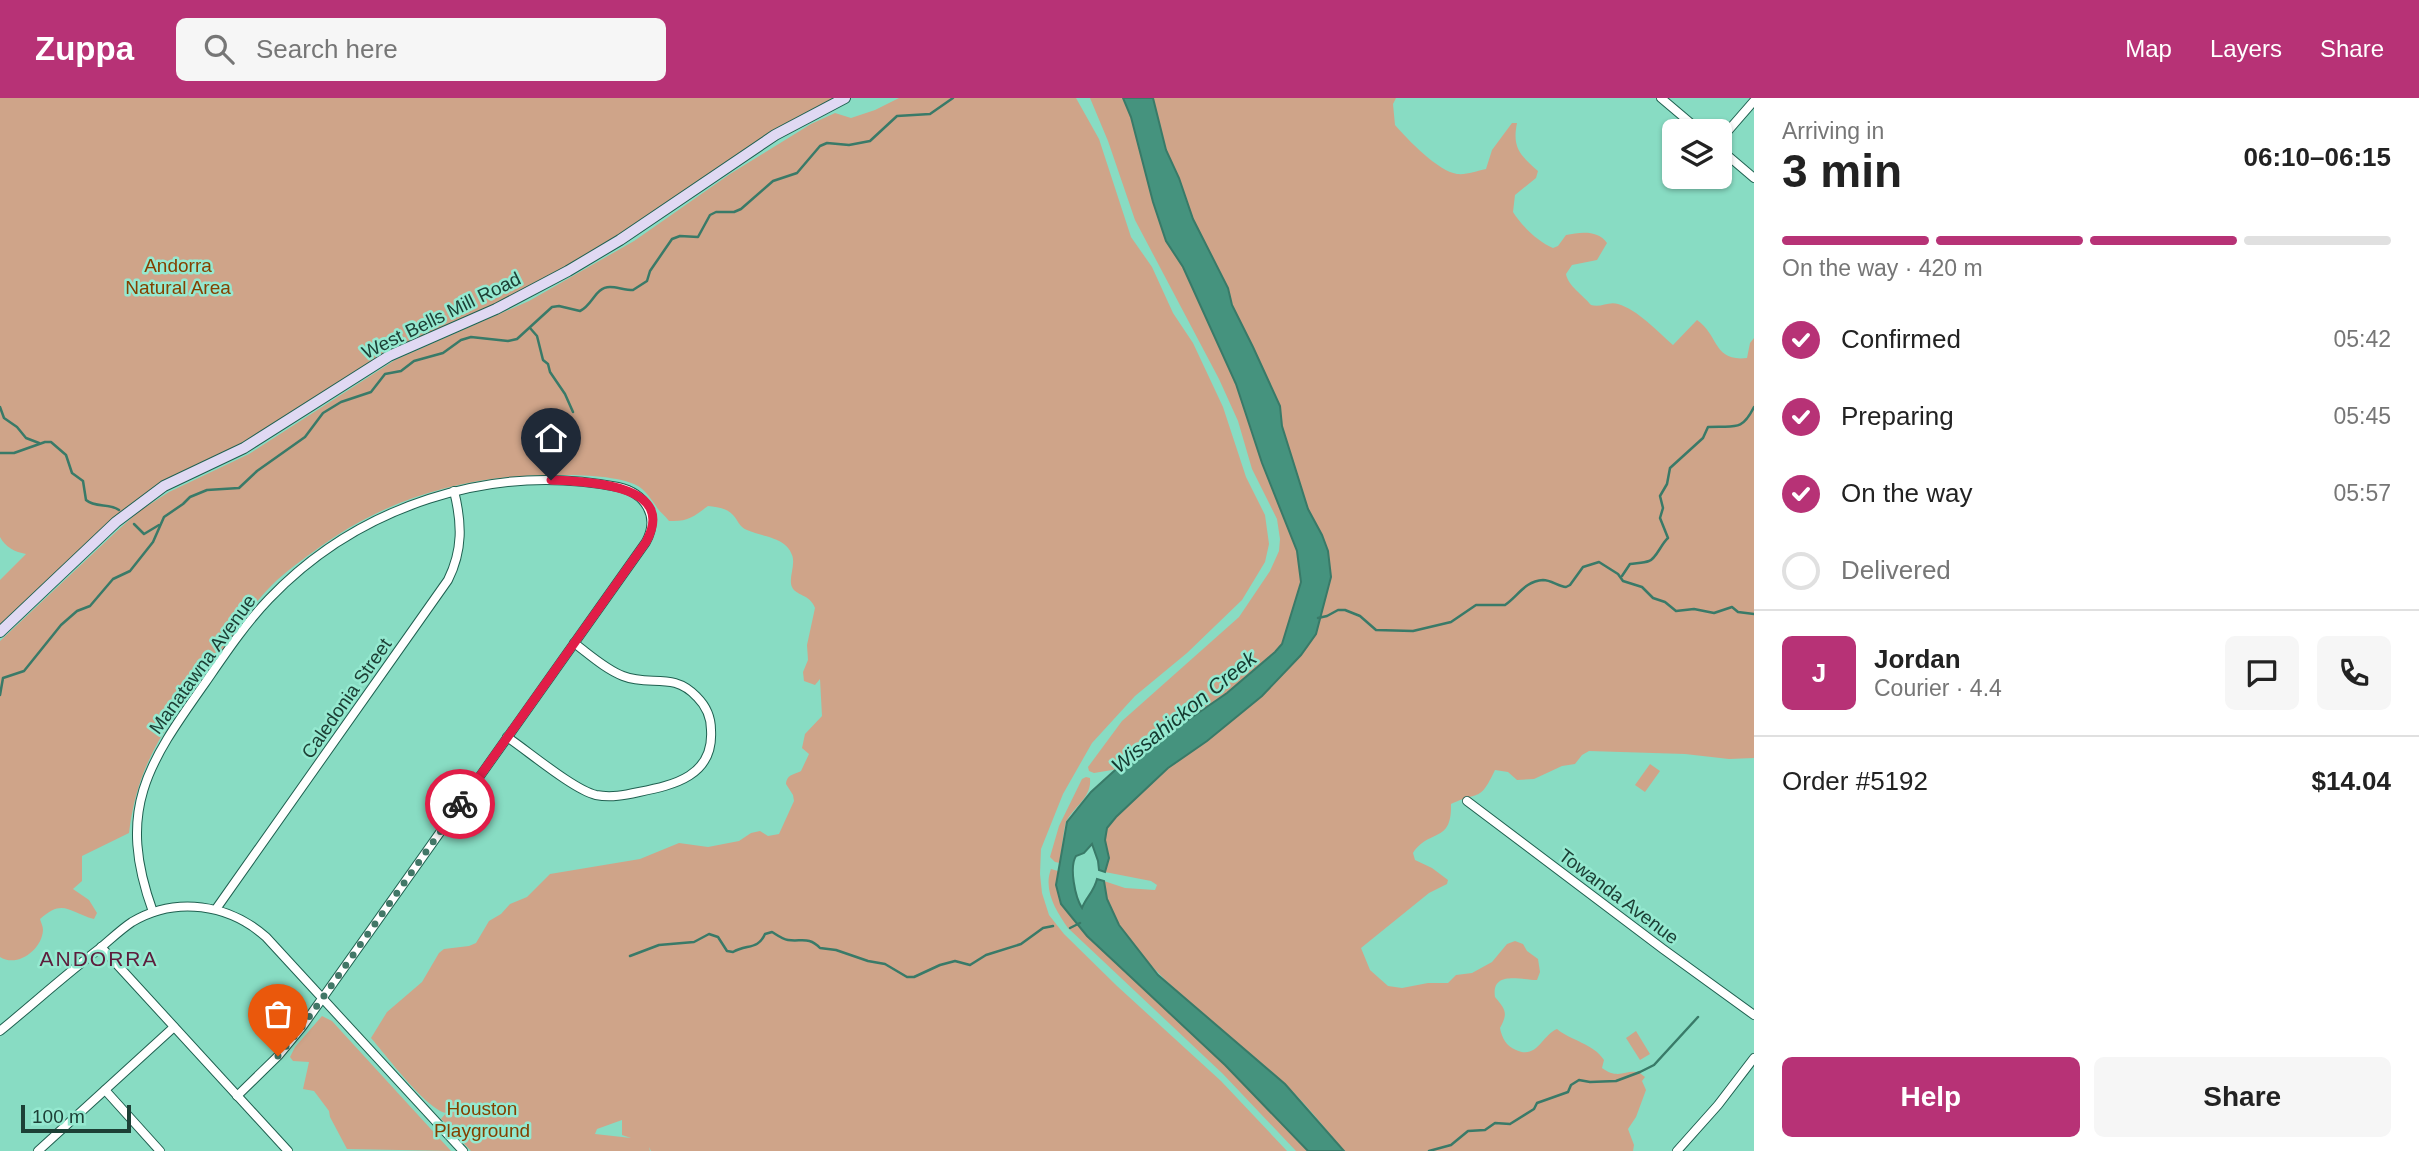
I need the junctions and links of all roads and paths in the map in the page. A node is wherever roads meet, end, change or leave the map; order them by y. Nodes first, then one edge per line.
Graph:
1 (845, 98) edge
2 (1661, 98) edge
3 (1754, 101) edge
4 (1686, 119) edge
5 (1732, 127) edge
6 (1732, 159) edge
7 (1754, 178) edge
8 (454, 491) junction
9 (0, 632) edge
10 (574, 643) junction
11 (508, 737) junction
12 (1467, 801) dead end
13 (216, 909) junction
14 (153, 912) junction
15 (101, 947) junction
16 (323, 998) junction
17 (1754, 1015) edge
18 (174, 1027) junction
19 (0, 1031) edge
20 (1754, 1058) edge
21 (105, 1090) junction
22 (237, 1096) junction
23 (38, 1151) edge
24 (160, 1151) edge
25 (288, 1151) edge
26 (463, 1151) edge
27 (1676, 1151) edge

1 - 9 street, West Bells Mill Road
2 - 4 street
3 - 5 street
6 - 7 street
8 - 10 street, Manatawna Avenue
8 - 13 street, Caledonia Street
8 - 14 street, Manatawna Avenue
10 - 11 street
10 - 11 street
11 - 16 street
12 - 17 street, Towanda Avenue
13 - 14 street
13 - 16 street
14 - 15 street
15 - 18 street
15 - 19 street
16 - 22 street
16 - 26 street
18 - 21 street
18 - 22 street
20 - 27 street
21 - 23 street
21 - 24 street
22 - 25 street

